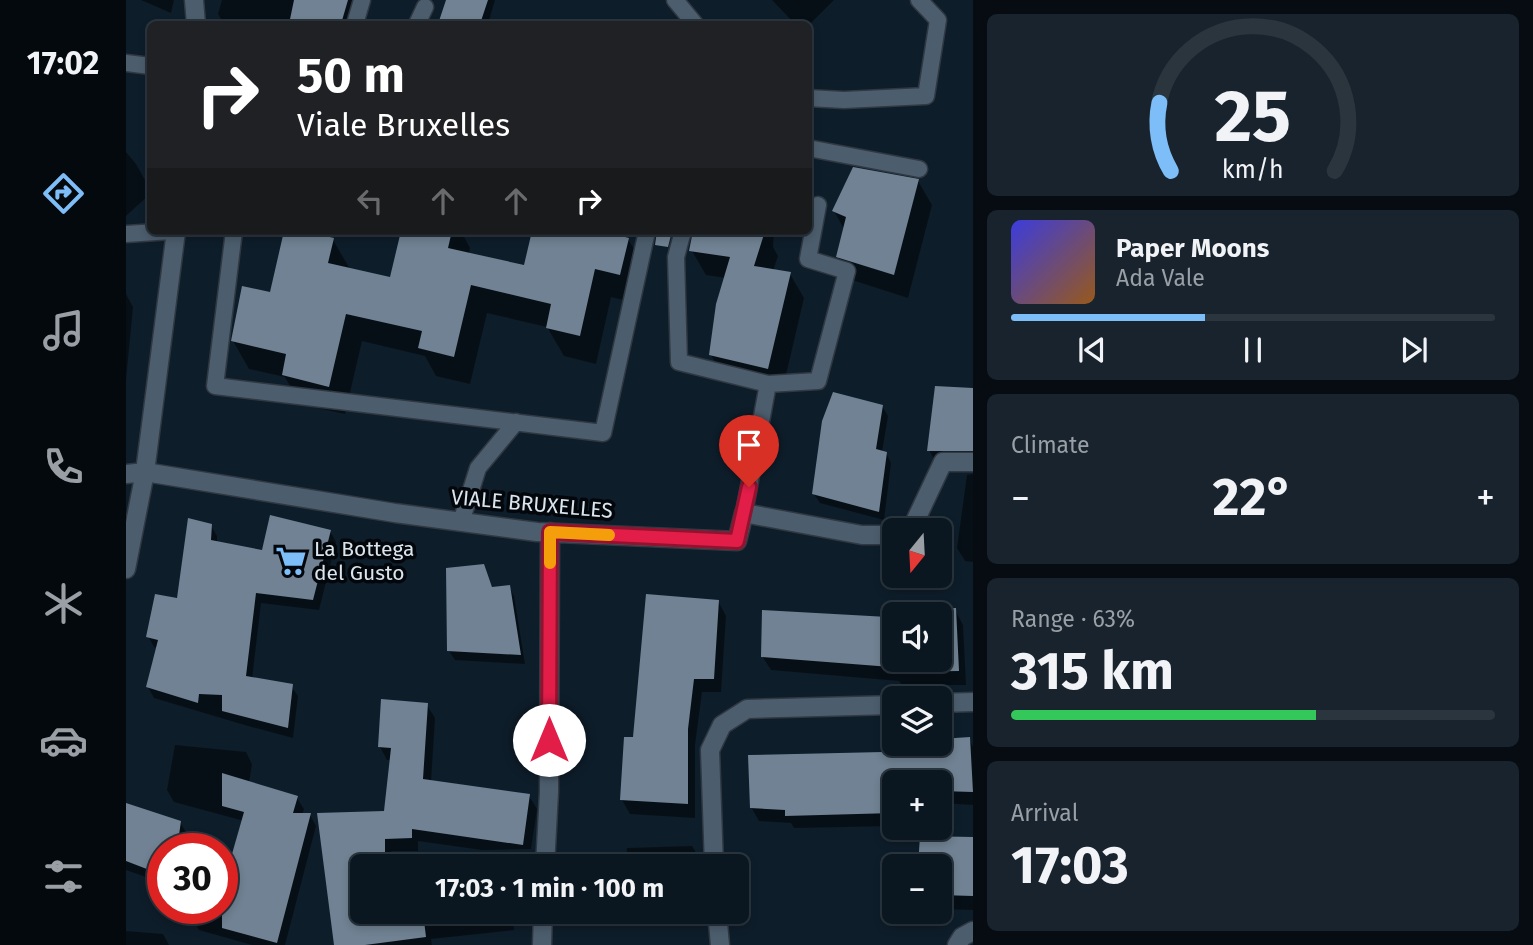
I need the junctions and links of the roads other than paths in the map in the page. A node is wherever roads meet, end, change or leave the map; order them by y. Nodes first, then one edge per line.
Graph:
1 (194, 0) edge
2 (362, 0) edge
3 (675, 0) edge
4 (919, 0) edge
5 (425, 7) dead end
6 (196, 21) edge
7 (356, 21) edge
8 (418, 21) edge
9 (692, 21) edge
10 (126, 63) edge
11 (147, 66) edge
12 (812, 98) edge
13 (812, 149) edge
14 (919, 169) dead end
15 (818, 205) dead end
16 (147, 233) edge
17 (126, 234) edge
18 (174, 235) edge
19 (234, 235) edge
20 (646, 235) edge
21 (682, 235) edge
22 (768, 384) junction
23 (516, 422) junction
24 (973, 462) edge
25 (145, 472) junction
26 (126, 474) edge
27 (744, 513) junction
28 (917, 518) edge
29 (461, 522) junction
30 (550, 532) junction
31 (882, 534) edge
32 (126, 569) edge
33 (973, 702) edge
34 (952, 703) edge
35 (882, 705) edge
36 (546, 854) edge
37 (714, 854) edge
38 (543, 924) edge
39 (718, 924) edge
40 (973, 931) edge
41 (542, 945) edge
42 (720, 945) edge
43 (957, 945) edge

1 - 6 street
2 - 7 lane
3 - 9 lane
4 - 12 lane
5 - 8 lane
10 - 11 lane
13 - 14 lane
15 - 22 lane
16 - 17 lane
18 - 25 street
19 - 23 lane
20 - 23 lane
21 - 22 lane
22 - 27 lane
23 - 29 lane
24 - 28 street
25 - 26 street, VIALE BRUXELLES
25 - 29 street, VIALE BRUXELLES
25 - 32 street
27 - 30 street, VIALE BRUXELLES
27 - 31 street
29 - 30 street, VIALE BRUXELLES
30 - 36 street
33 - 34 street
35 - 37 street
38 - 41 street
39 - 42 street
40 - 43 street

